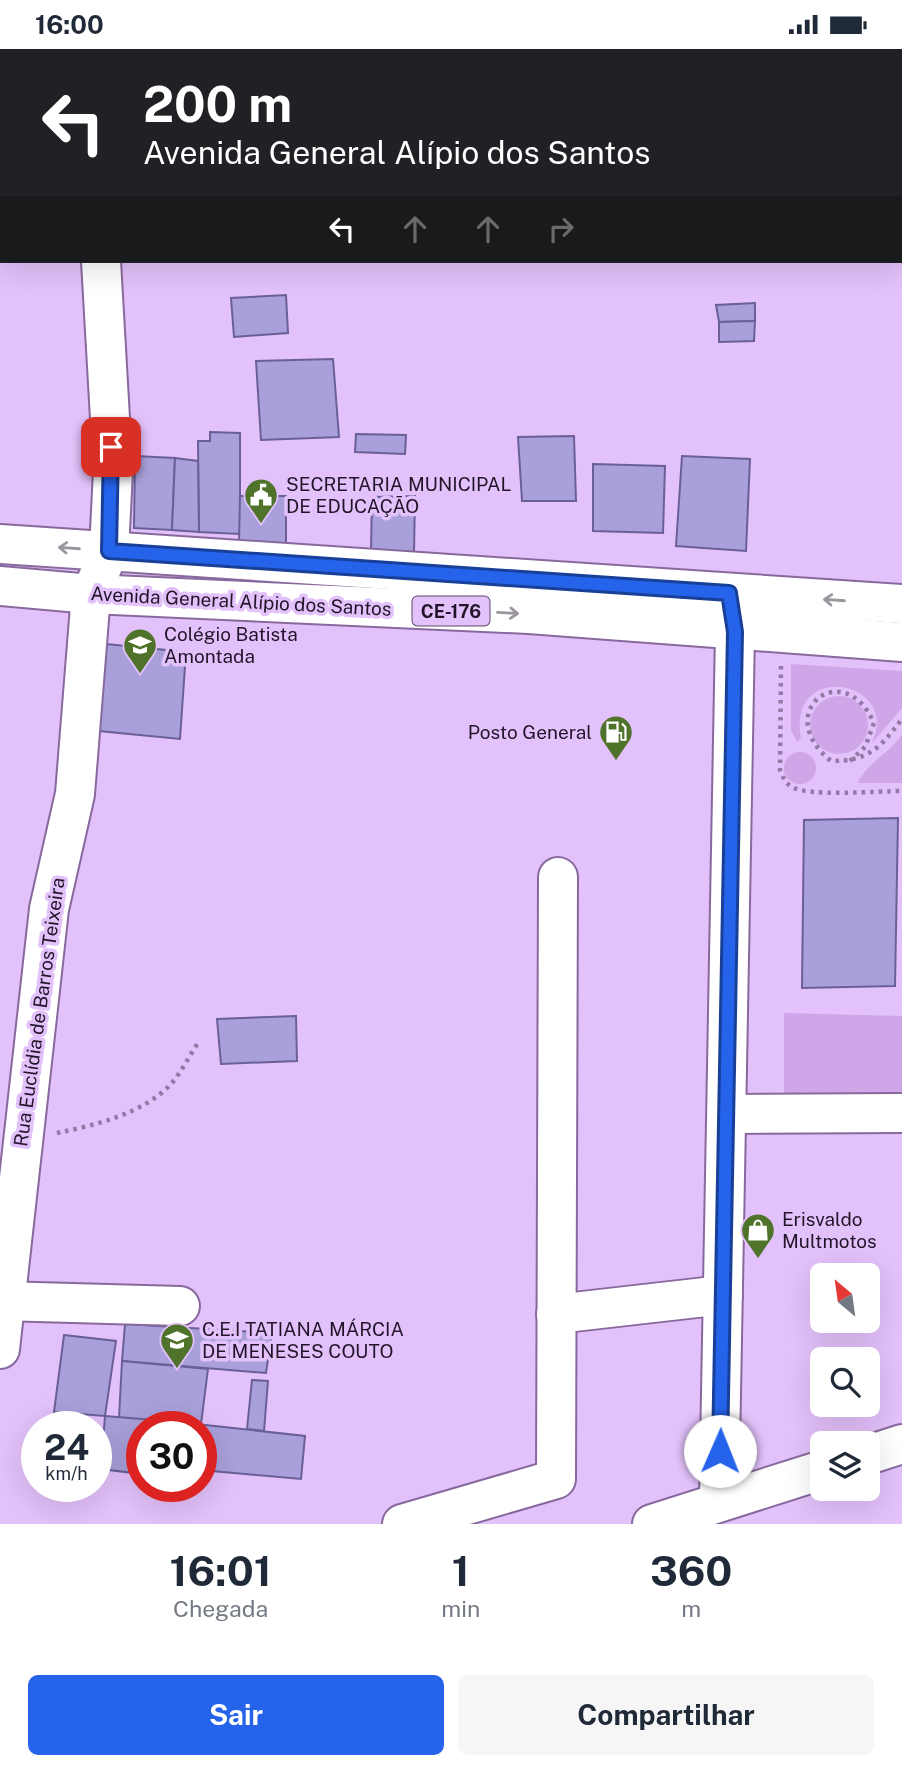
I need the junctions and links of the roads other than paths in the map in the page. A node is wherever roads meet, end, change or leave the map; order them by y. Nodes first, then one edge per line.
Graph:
1 (101, 263) edge
2 (0, 544) edge
3 (109, 551) junction
4 (0, 586) edge
5 (729, 593) junction
6 (91, 594) junction
7 (902, 604) edge
8 (735, 632) junction
9 (902, 642) edge
10 (558, 877) dead end
11 (902, 1113) edge
12 (727, 1114) junction
13 (723, 1295) junction
14 (2, 1302) edge
15 (180, 1306) dead end
16 (555, 1314) junction
17 (0, 1349) edge
18 (902, 1444) edge
19 (880, 1451) edge
20 (810, 1473) edge
21 (719, 1502) junction
22 (402, 1524) edge
23 (652, 1524) edge

1 - 3 street, Rua Euclídia de Barros Teixeira
3 -> 2 street, Avenida General Alípio dos Santos / CE-176
3 - 5 street, Avenida General Alípio dos Santos / CE-176
3 - 6 street, Rua Euclídia de Barros Teixeira
4 - 6 street, Avenida General Alípio dos Santos / CE-176
7 -> 5 street, Avenida General Alípio dos Santos / CE-176
5 - 8 street
6 -> 8 street, Avenida General Alípio dos Santos / CE-176
6 - 14 street, Rua Euclídia de Barros Teixeira
8 - 9 street, Avenida General Alípio dos Santos / CE-176
8 - 12 street
10 - 16 street
11 - 12 street
12 - 13 street
13 - 16 street
13 - 21 street
14 - 15 street
14 - 17 street, Rua Euclídia de Barros Teixeira
16 - 22 street
18 - 19 street
20 - 21 street
21 - 23 street

